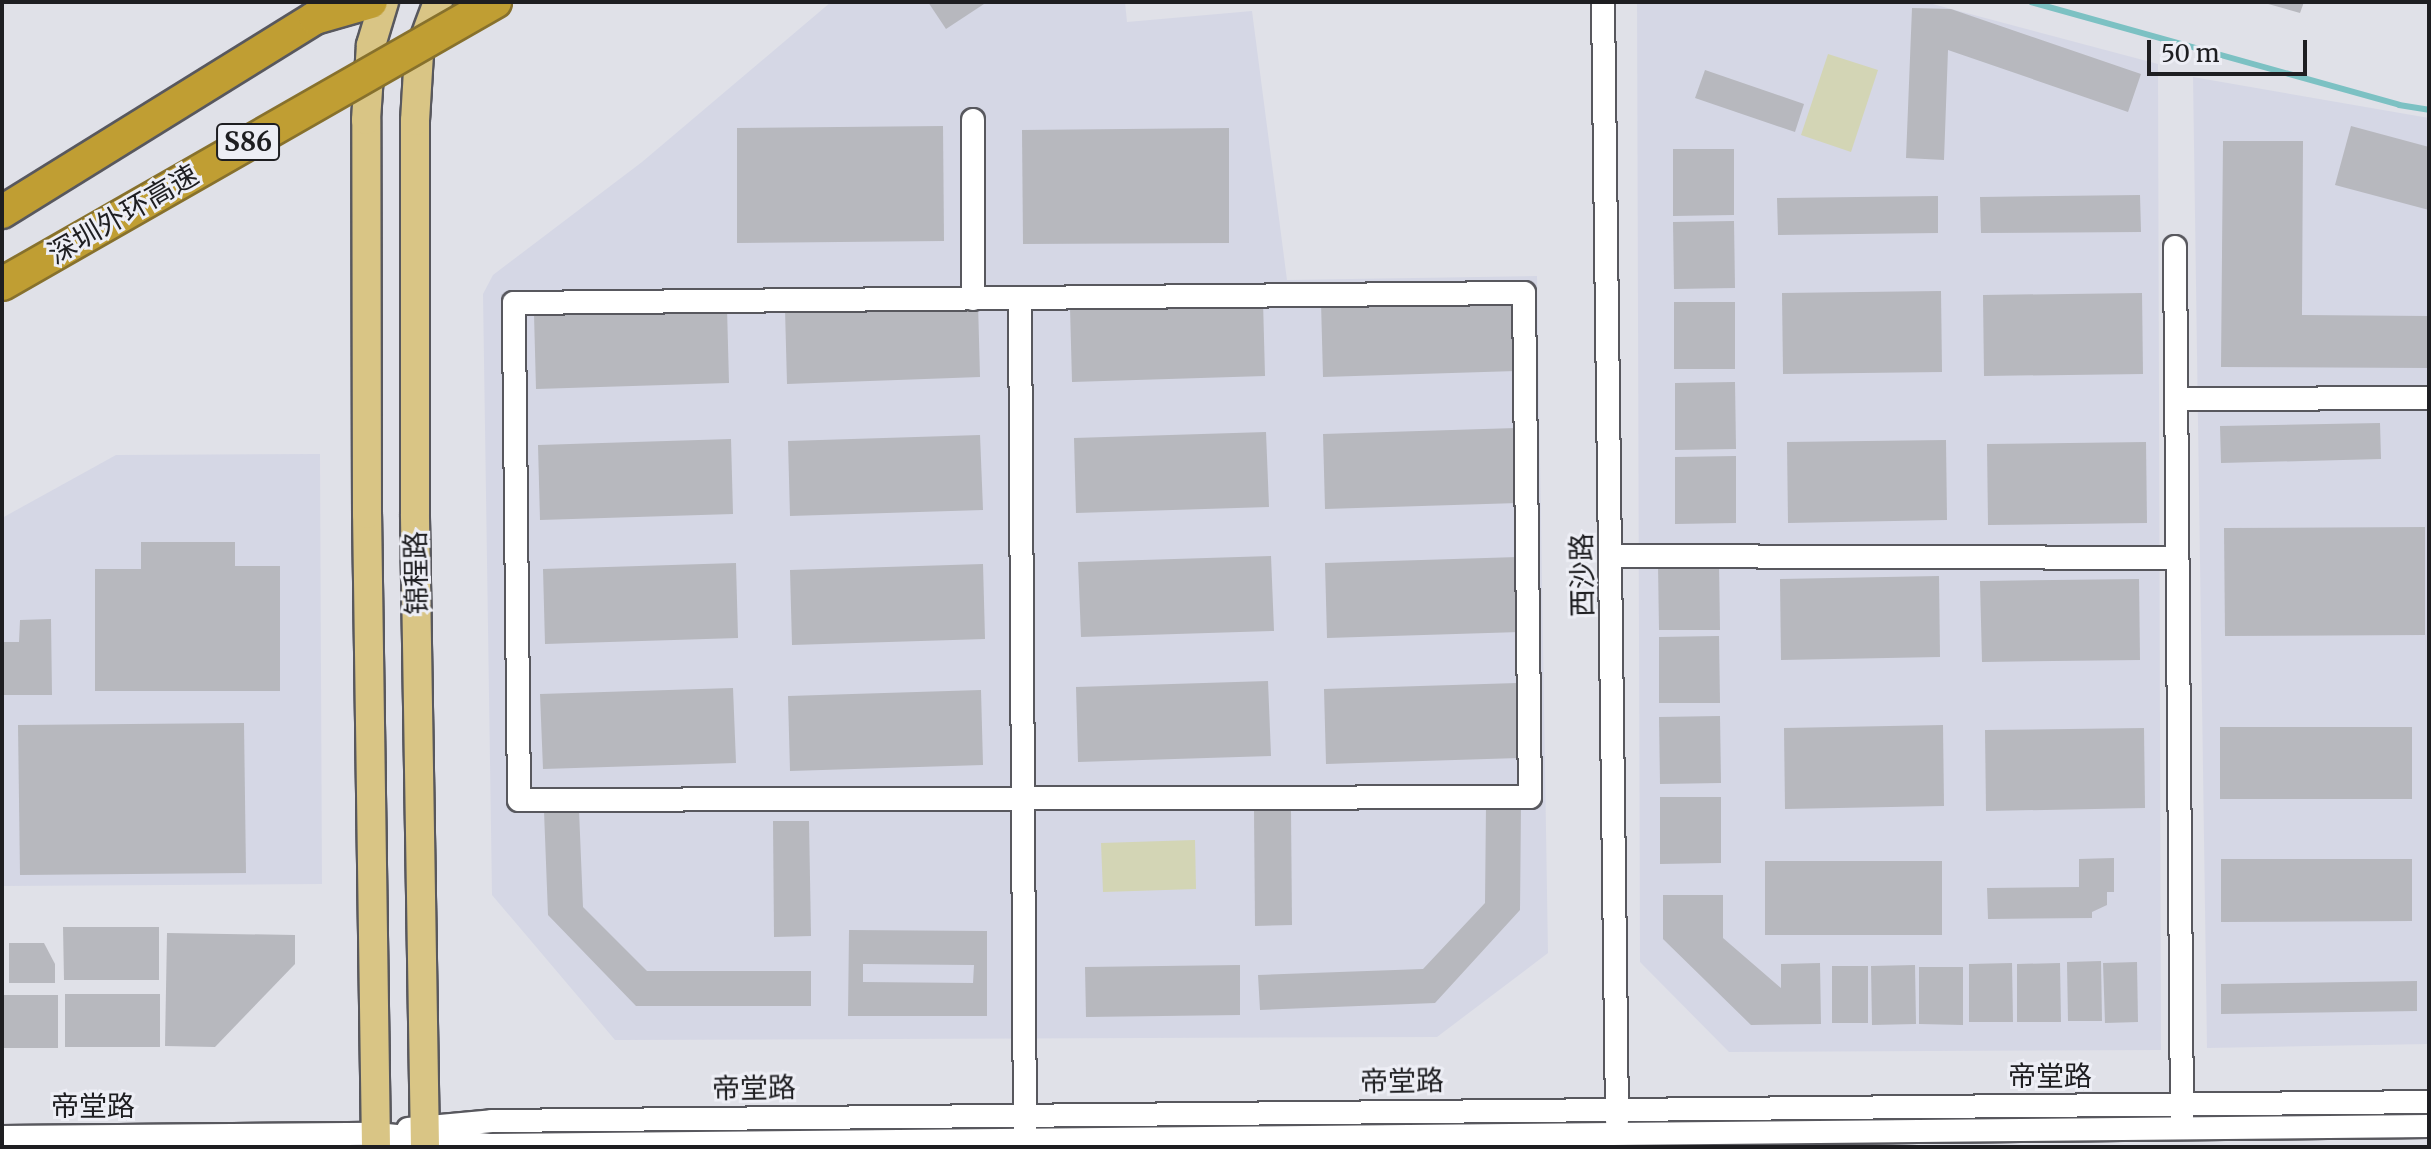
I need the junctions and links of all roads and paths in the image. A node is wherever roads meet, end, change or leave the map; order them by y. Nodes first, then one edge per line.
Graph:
1 (371, 2) edge
2 (384, 2) edge
3 (438, 2) edge
4 (495, 2) edge
5 (1603, 2) edge
6 (973, 120) dead end
7 (2, 212) edge
8 (2175, 247) dead end
9 (2, 284) edge
10 (973, 299) junction
11 (1020, 299) junction
12 (2429, 398) edge
13 (2176, 399) junction
14 (1612, 556) junction
15 (2177, 558) junction
16 (1023, 797) junction
17 (2429, 1102) edge
18 (2182, 1105) junction
19 (1617, 1108) junction
20 (1025, 1115) junction
21 (2429, 1126) edge
22 (2182, 1129) junction
23 (2, 1137) edge
24 (425, 1138) edge
25 (1025, 1139) junction
26 (376, 1141) edge
27 (1617, 1141) edge

1 - 7 highway, S86
2 - 26 main road, 锦程路
3 - 24 main road, 锦程路
4 - 9 highway, 深圳外环高速 / S86, bridge
5 - 14 street, 西沙路
6 - 10 street
8 - 13 street
10 - 11 street
10 - 16 street
11 - 16 street
11 - 16 street
12 - 13 street
13 - 15 street
14 - 15 street
14 - 19 street, 西沙路
15 - 18 street
16 - 20 street
17 - 18 street, 帝堂路
18 - 19 street, 帝堂路
18 - 22 street
19 - 20 street, 帝堂路
19 - 27 street, 西沙路
20 - 24 street, 帝堂路
20 - 25 street
21 - 22 street, 帝堂路
22 - 27 street, 帝堂路
23 - 26 street, 帝堂路
24 - 25 street, 帝堂路
24 - 26 street, 帝堂路
25 - 27 street, 帝堂路

